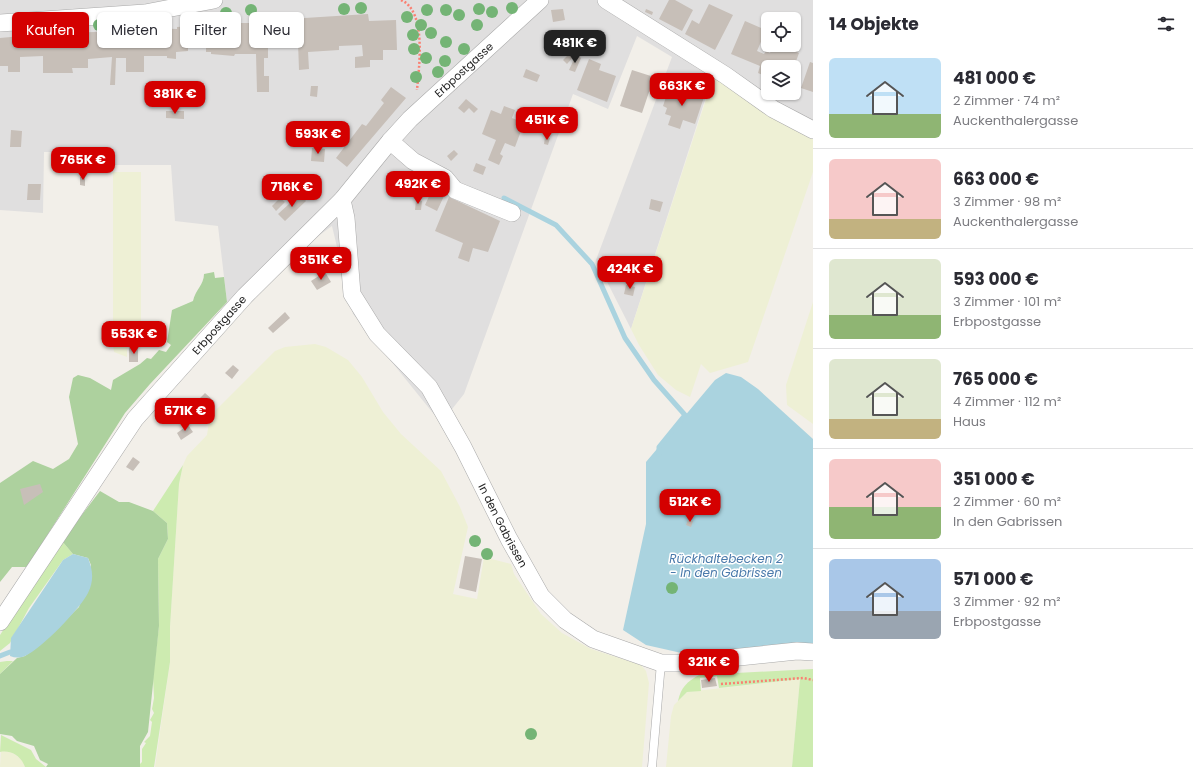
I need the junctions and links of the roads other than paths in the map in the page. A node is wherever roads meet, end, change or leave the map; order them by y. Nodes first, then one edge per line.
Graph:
1 (214, 0) edge
2 (540, 0) edge
3 (606, 0) edge
4 (0, 23) edge
5 (813, 130) edge
6 (390, 141) junction
7 (342, 200) junction
8 (512, 213) dead end
9 (0, 622) edge
10 (813, 652) edge
11 (661, 663) junction
12 (652, 767) edge

1 - 4 street
2 - 6 street, Erbpostgasse
3 - 5 street
6 - 7 street, Erbpostgasse
6 - 8 street
7 - 9 street, Erbpostgasse
7 - 11 street, In den Gabrissen
10 - 11 street, In den Gabrissen
11 - 12 lane

